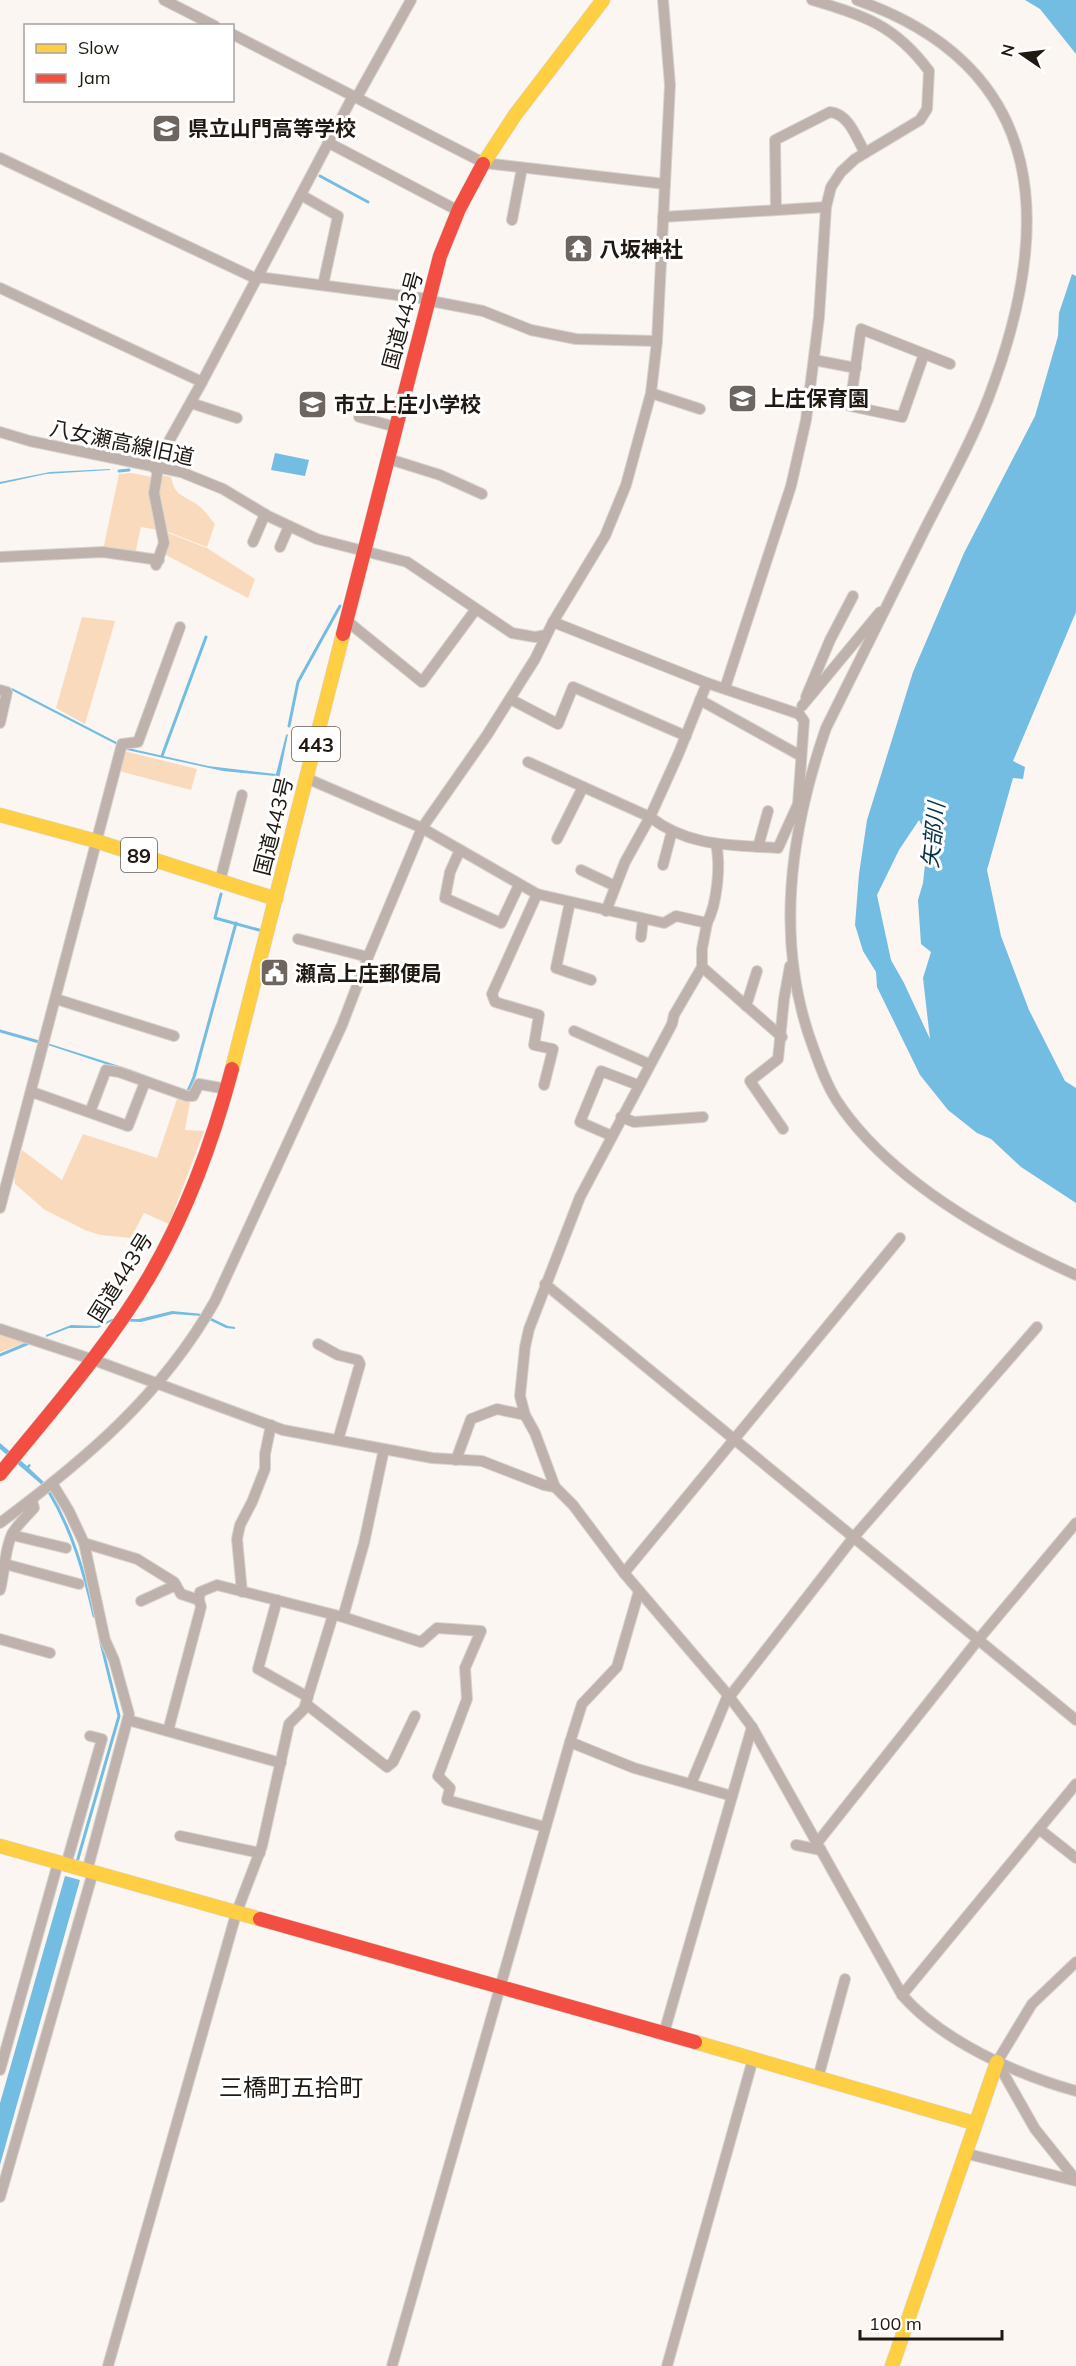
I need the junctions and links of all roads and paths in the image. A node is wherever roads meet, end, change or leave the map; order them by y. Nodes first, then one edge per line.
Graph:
1 (165, 0) edge
2 (411, 0) edge
3 (603, 0) edge
4 (663, 0) edge
5 (812, 0) edge
6 (857, 0) edge
7 (211, 24) edge
8 (234, 35) edge
9 (355, 97) junction
10 (329, 143) junction
11 (865, 153) junction
12 (0, 158) edge
13 (484, 163) junction
14 (522, 168) junction
15 (665, 184) junction
16 (301, 195) junction
17 (826, 207) junction
18 (453, 208) dead end
19 (776, 210) junction
20 (663, 217) junction
21 (513, 220) dead end
22 (258, 278) junction
23 (323, 285) junction
24 (0, 288) edge
25 (432, 300) junction
26 (657, 341) junction
27 (924, 354) junction
28 (814, 360) junction
29 (950, 364) dead end
30 (856, 368) junction
31 (202, 382) junction
32 (651, 393) junction
33 (191, 403) junction
34 (700, 409) dead end
35 (359, 417) dead end
36 (237, 418) dead end
37 (396, 427) junction
38 (0, 432) edge
39 (388, 459) junction
40 (156, 468) junction
41 (482, 494) dead end
42 (265, 514) junction
43 (290, 526) junction
44 (253, 542) dead end
45 (280, 548) dead end
46 (366, 550) junction
47 (0, 557) edge
48 (853, 596) dead end
49 (888, 604) junction
50 (476, 609) junction
51 (347, 621) junction
52 (553, 622) junction
53 (180, 627) dead end
54 (546, 635) junction
55 (707, 683) junction
56 (725, 688) junction
57 (0, 690) edge
58 (510, 699) junction
59 (700, 700) junction
60 (800, 710) junction
61 (0, 723) edge
62 (686, 736) junction
63 (801, 756) junction
64 (528, 762) dead end
65 (306, 778) junction
66 (583, 787) junction
67 (242, 795) dead end
68 (800, 805) junction
69 (768, 811) dead end
70 (0, 815) edge
71 (650, 817) junction
72 (423, 828) junction
73 (672, 831) junction
74 (557, 839) dead end
75 (96, 841) junction
76 (716, 844) junction
77 (758, 847) junction
78 (460, 850) junction
79 (663, 865) dead end
80 (581, 870) dead end
81 (220, 881) junction
82 (519, 885) junction
83 (615, 886) junction
84 (537, 894) junction
85 (276, 899) junction
86 (570, 902) junction
87 (606, 911) junction
88 (643, 919) junction
89 (707, 923) junction
90 (641, 938) dead end
91 (298, 939) dead end
92 (368, 957) junction
93 (791, 957) junction
94 (702, 967) junction
95 (757, 971) dead end
96 (591, 980) dead end
97 (56, 999) junction
98 (747, 1006) junction
99 (574, 1031) dead end
100 (174, 1036) dead end
101 (782, 1037) junction
102 (649, 1064) junction
103 (145, 1082) junction
104 (544, 1085) dead end
105 (638, 1085) junction
106 (222, 1088) dead end
107 (32, 1092) junction
108 (90, 1112) junction
109 (621, 1117) junction
110 (703, 1117) dead end
111 (783, 1129) dead end
112 (612, 1136) junction
113 (0, 1208) edge
114 (900, 1238) dead end
115 (1076, 1275) edge
116 (545, 1284) junction
117 (1037, 1327) dead end
118 (0, 1329) edge
119 (318, 1344) dead end
120 (91, 1359) junction
121 (156, 1383) junction
122 (525, 1415) junction
123 (271, 1425) junction
124 (734, 1438) junction
125 (338, 1440) junction
126 (384, 1449) junction
127 (456, 1460) junction
128 (0, 1474) edge
129 (52, 1484) junction
130 (555, 1487) junction
131 (32, 1500) junction
132 (0, 1523) edge
133 (1076, 1523) edge
134 (12, 1534) junction
135 (854, 1538) junction
136 (84, 1543) junction
137 (66, 1548) dead end
138 (5, 1564) junction
139 (624, 1573) junction
140 (79, 1584) dead end
141 (176, 1585) junction
142 (0, 1590) edge
143 (639, 1591) junction
144 (242, 1592) junction
145 (199, 1600) junction
146 (277, 1600) junction
147 (141, 1601) dead end
148 (338, 1616) junction
149 (0, 1640) edge
150 (978, 1640) junction
151 (50, 1653) dead end
152 (729, 1695) junction
153 (307, 1700) junction
154 (415, 1716) dead end
155 (128, 1720) junction
156 (1076, 1720) edge
157 (752, 1727) junction
158 (168, 1731) junction
159 (90, 1736) dead end
160 (570, 1742) junction
161 (281, 1762) junction
162 (691, 1784) junction
163 (1076, 1785) edge
164 (732, 1796) junction
165 (545, 1827) junction
166 (1039, 1829) junction
167 (180, 1836) dead end
168 (796, 1845) dead end
169 (0, 1846) edge
170 (819, 1846) junction
171 (260, 1853) junction
172 (1076, 1858) edge
173 (62, 1864) junction
174 (90, 1872) junction
175 (236, 1914) junction
176 (1076, 1962) edge
177 (845, 1979) dead end
178 (498, 1988) junction
179 (902, 1995) junction
180 (664, 2033) junction
181 (753, 2059) junction
182 (997, 2062) junction
183 (0, 2070) edge
184 (818, 2078) junction
185 (1076, 2091) edge
186 (974, 2123) junction
187 (964, 2153) junction
188 (1076, 2180) edge
189 (0, 2198) edge
190 (108, 2366) edge
191 (392, 2366) edge
192 (667, 2366) edge
193 (892, 2366) edge

1 - 7 street
2 - 9 street
3 - 13 main road, 国道443号 / 443
4 - 15 street
5 - 11 street
6 - 49 street
8 - 9 street
9 - 10 street
9 - 13 street
10 - 16 street
10 - 18 street
11 - 17 street
11 - 19 street
12 - 22 street
13 - 14 street
13 - 25 main road, 国道443号 / 443
14 - 15 street
14 - 21 street
15 - 20 street
16 - 22 street
16 - 23 street
17 - 19 street
17 - 28 street
19 - 20 street
20 - 26 street
22 - 23 street
22 - 31 street
23 - 25 street
24 - 31 street
25 - 26 street
25 - 37 main road, 国道443号 / 443
26 - 32 street
27 - 29 street
27 - 30 street
27 - 30 street
28 - 30 street
28 - 56 street
31 - 33 street
32 - 34 street
32 - 52 street
33 - 36 street
33 - 40 street
35 - 37 street
37 - 39 main road, 国道443号 / 443
38 - 40 street, 八女瀬高線旧道
39 - 41 street
39 - 46 main road, 国道443号 / 443
40 - 42 street, 八女瀬高線旧道
40 - 47 street
42 - 43 street, 八女瀬高線旧道
42 - 44 street
43 - 45 street
43 - 46 street, 八女瀬高線旧道
46 - 50 street, 八女瀬高線旧道
46 - 51 main road, 国道443号 / 443
48 - 60 street
49 - 60 street
49 - 68 street
50 - 51 street
50 - 54 street, 八女瀬高線旧道
51 - 65 main road, 国道443号 / 443
52 - 54 street
52 - 55 street
53 - 75 street
54 - 58 street
55 - 56 street
55 - 59 street
56 - 60 street
57 - 61 street
58 - 62 street
58 - 72 street
59 - 62 street
59 - 63 street
60 - 63 street
62 - 71 street
63 - 68 street
64 - 66 street
65 - 72 street
65 - 85 main road, 国道443号 / 443
66 - 71 street
66 - 74 street
67 - 81 street
68 - 77 street
68 - 93 street
69 - 77 street
70 - 75 main road, 89
71 - 73 street
71 - 83 street
72 - 78 street
72 - 92 street
73 - 76 street
73 - 79 street
75 - 81 main road, 89
75 - 97 street
76 - 77 street
76 - 89 street
78 - 82 street
78 - 82 street
80 - 83 street
81 - 85 main road, 89
82 - 84 street
83 - 87 street
84 - 86 street
84 - 104 street
85 - 120 main road, 国道443号 / 443
86 - 87 street
86 - 96 street
87 - 88 street
88 - 89 street
88 - 90 street
89 - 94 street
91 - 92 street
92 - 121 street
93 - 101 street
93 - 115 street
94 - 98 street
94 - 102 street
95 - 98 street
97 - 100 street
97 - 107 street
98 - 101 street
99 - 102 street
101 - 111 street
102 - 105 street
103 - 106 street
103 - 108 street
103 - 108 street
105 - 109 street
105 - 112 street
107 - 108 street
107 - 113 street
109 - 110 street
109 - 112 street
112 - 116 street
114 - 124 street
116 - 122 street
116 - 124 street
117 - 135 street
118 - 120 street
119 - 125 street
120 - 121 street
120 - 128 main road, 国道443号 / 443
121 - 123 street
121 - 129 street
122 - 127 street
122 - 130 street
123 - 125 street
123 - 144 street
124 - 135 street
124 - 139 street
125 - 126 street
126 - 127 street
126 - 148 street
127 - 130 street
129 - 131 street
129 - 136 street
130 - 139 street
131 - 132 street
131 - 134 street
133 - 150 street
134 - 137 street
134 - 138 street
135 - 150 street
135 - 152 street
136 - 141 street
136 - 155 street
138 - 140 street
138 - 142 street
139 - 143 street
141 - 145 street
141 - 147 street
143 - 152 street
143 - 160 street
144 - 145 street
144 - 146 street
145 - 158 street
146 - 148 street
146 - 153 street
148 - 153 street
148 - 165 street
149 - 151 street
150 - 156 street
150 - 170 street
152 - 157 street
152 - 162 street
153 - 154 street
153 - 161 street
155 - 158 street
155 - 174 street
157 - 164 street
157 - 170 street
158 - 161 street
159 - 173 street
160 - 162 street
160 - 165 street
161 - 171 street
162 - 164 street
163 - 166 street
164 - 180 street
165 - 178 street
166 - 172 street
166 - 179 street
167 - 171 street
168 - 170 street
169 - 173 main road
170 - 179 street
171 - 175 street
173 - 174 main road
173 - 183 street
174 - 175 main road
174 - 189 street
175 - 178 main road
175 - 190 street
176 - 182 street
177 - 184 street
178 - 180 main road
178 - 191 street
179 - 182 street
180 - 181 main road
181 - 184 main road
181 - 192 street
182 - 185 street
182 - 186 main road
182 - 188 street
184 - 186 main road
186 - 187 main road
187 - 188 street
187 - 193 main road

